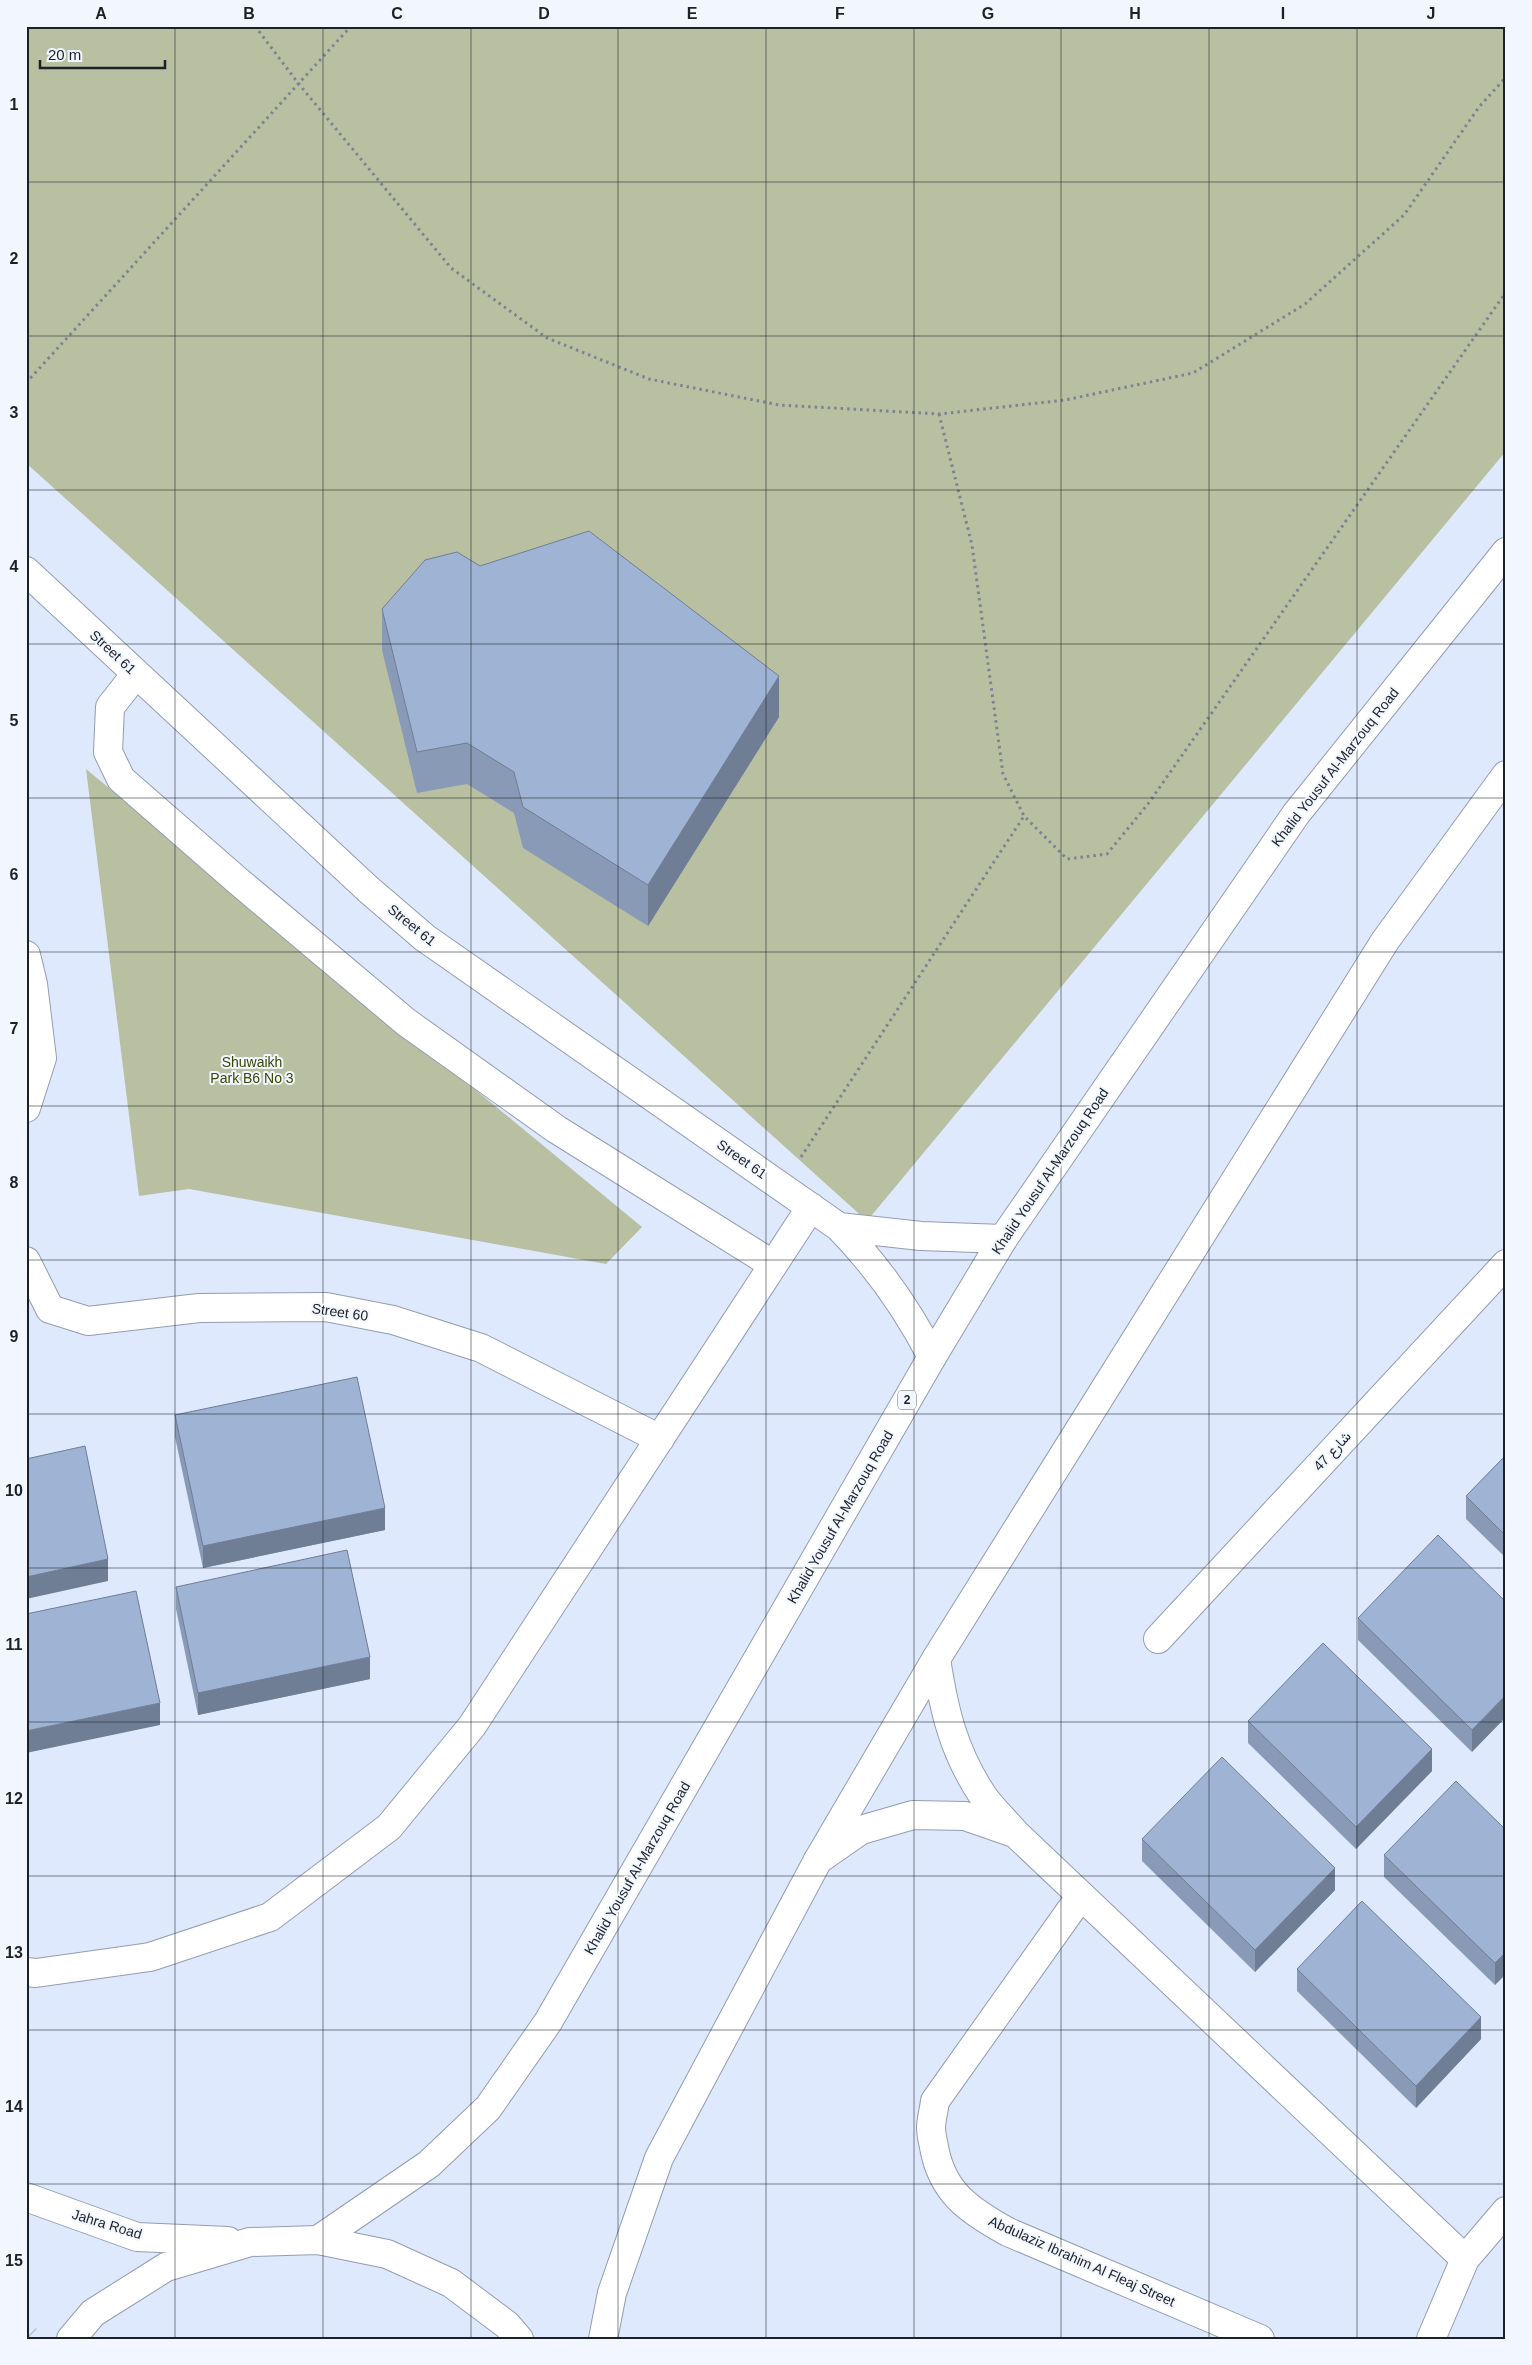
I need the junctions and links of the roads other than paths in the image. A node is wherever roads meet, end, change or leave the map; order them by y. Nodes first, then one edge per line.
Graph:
1 (1506, 552) edge
2 (26, 571) edge
3 (136, 674) junction
4 (1506, 775) edge
5 (26, 955) edge
6 (26, 1108) edge
7 (811, 1207) junction
8 (839, 1227) junction
9 (1003, 1239) junction
10 (26, 1261) edge
11 (772, 1264) junction
12 (1506, 1264) edge
13 (932, 1356) junction
14 (660, 1439) junction
15 (1158, 1639) dead end
16 (936, 1659) junction
17 (1016, 1834) junction
18 (818, 1860) junction
19 (1080, 1896) junction
20 (26, 1972) edge
21 (26, 2197) edge
22 (1506, 2211) edge
23 (318, 2240) junction
24 (250, 2242) junction
25 (1465, 2259) junction
26 (70, 2339) edge
27 (519, 2339) edge
28 (603, 2339) edge
29 (1260, 2339) edge
30 (1431, 2339) edge

1 - 9 street, Khalid Yousuf Al-Marzouq Road / 2
2 - 3 street, Street 61
3 - 7 street, Street 61
3 - 11 street
4 - 16 street
5 - 6 street
7 - 8 street, Street 61
7 - 11 street
8 - 9 street, Street 61
8 - 13 street, Street 61
9 - 13 street, Khalid Yousuf Al-Marzouq Road / 2
10 - 14 street, Street 60
11 - 14 street
12 - 15 street, شارع 47
13 - 23 street, Khalid Yousuf Al-Marzouq Road / 2
14 - 20 street
16 - 17 street
16 - 18 street
17 - 18 street
17 - 19 street
18 - 28 street
19 - 25 street
19 - 29 street, Abdulaziz Ibrahim Al Fleaj Street
21 - 24 street, Jahra Road
22 - 25 street
23 - 24 street
23 - 27 street
24 - 26 street
25 - 30 street

